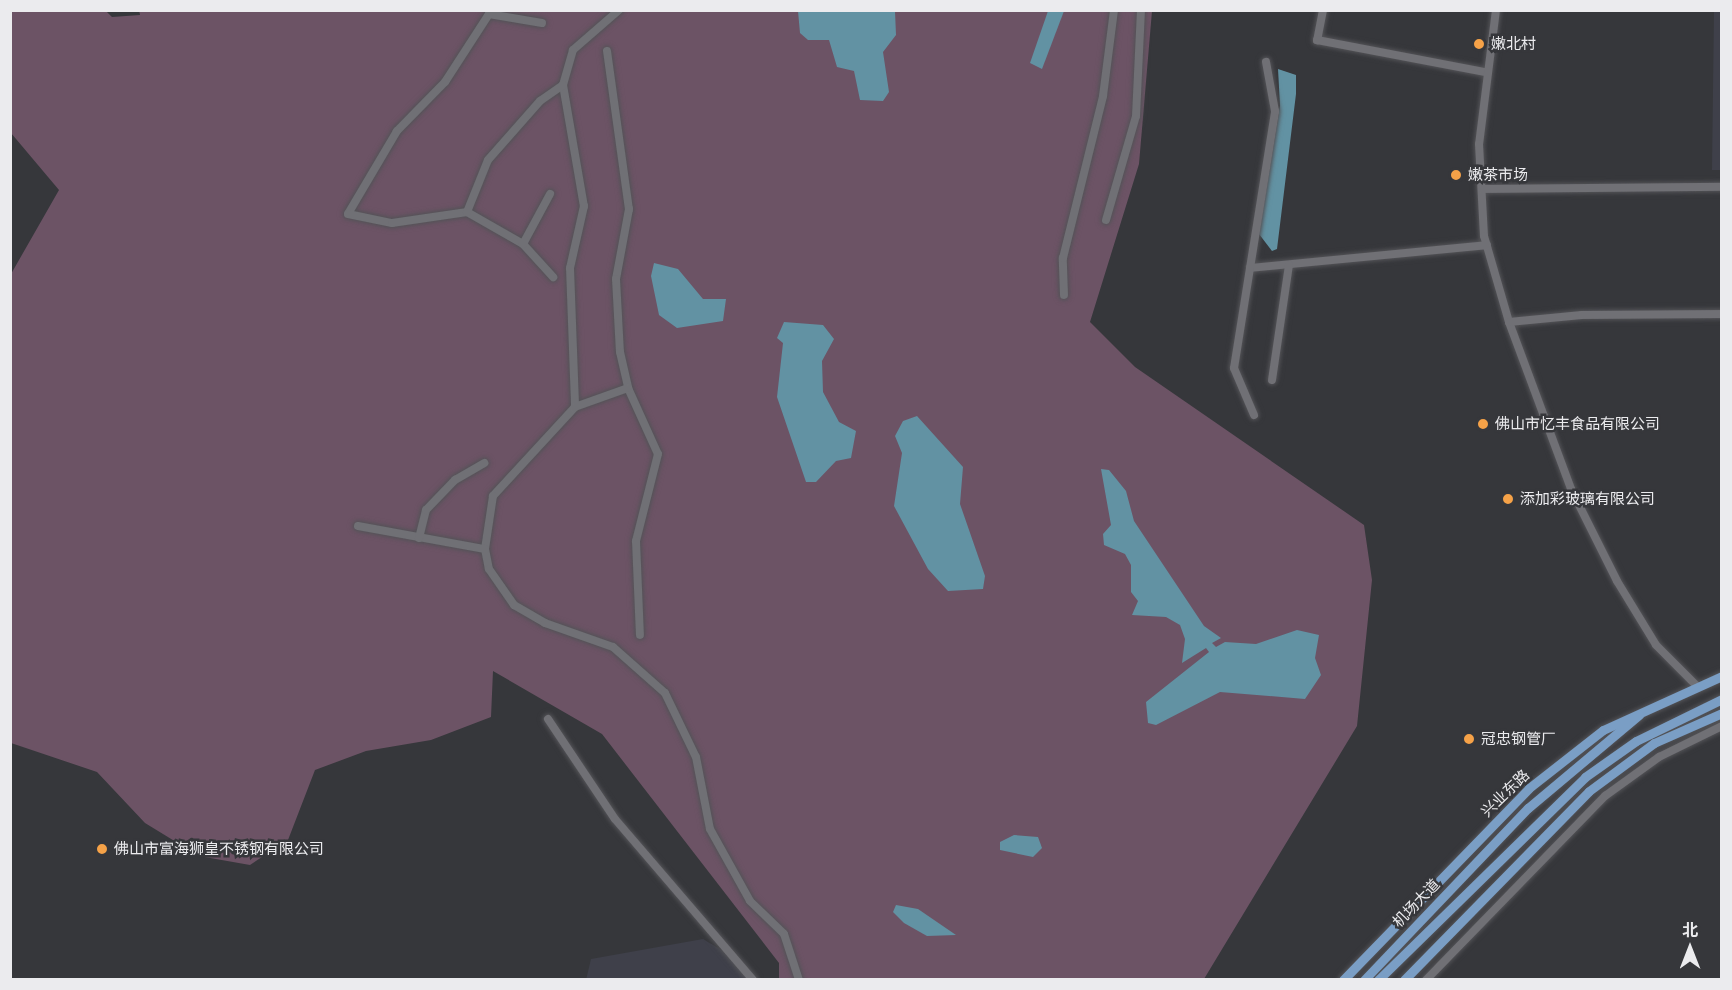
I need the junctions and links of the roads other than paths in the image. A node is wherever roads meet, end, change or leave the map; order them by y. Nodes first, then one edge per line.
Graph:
1 (619, 10) edge
2 (1114, 10) edge
3 (1141, 10) edge
4 (1323, 10) edge
5 (1496, 10) edge
6 (542, 23) dead end
7 (607, 51) dead end
8 (1266, 62) dead end
9 (1484, 72) junction
10 (563, 85) junction
11 (1722, 187) edge
12 (1482, 189) junction
13 (550, 195) dead end
14 (467, 212) junction
15 (1106, 220) dead end
16 (523, 244) junction
17 (1487, 245) junction
18 (1289, 265) junction
19 (1250, 268) junction
20 (553, 277) dead end
21 (1064, 295) dead end
22 (1722, 314) edge
23 (1509, 322) junction
24 (1272, 380) dead end
25 (628, 388) junction
26 (575, 406) junction
27 (1254, 415) dead end
28 (484, 463) dead end
29 (358, 526) dead end
30 (419, 538) junction
31 (485, 549) junction
32 (640, 635) dead end
33 (1722, 675) edge
34 (1696, 685) junction
35 (1722, 699) edge
36 (1655, 702) junction
37 (1722, 713) edge
38 (548, 719) dead end
39 (1722, 726) edge
40 (753, 980) edge
41 (799, 980) edge
42 (1343, 980) edge
43 (1364, 980) edge
44 (1378, 980) edge
45 (1404, 980) edge
46 (1426, 980) edge

1 - 10 street
2 - 21 street
3 - 15 street
4 - 9 street
5 - 9 street
6 - 14 street
7 - 25 street
8 - 19 street
9 - 12 street
10 - 14 street
10 - 26 street
11 - 12 street
12 - 17 street
13 - 16 street
14 - 16 street
16 - 20 street
17 - 18 street
17 - 23 street
18 - 19 street
18 - 24 street
19 - 27 street
22 - 23 street
23 - 34 street
25 - 26 street
25 - 32 street
26 - 31 street
28 - 30 street
29 - 30 street
30 - 31 street
31 - 41 street
33 - 34 main road, 兴业东路
34 - 36 main road, 兴业东路
35 - 44 main road
36 - 42 main road, 兴业东路
36 - 43 main road, 机场大道
37 - 45 main road
38 - 40 street
39 - 46 street

